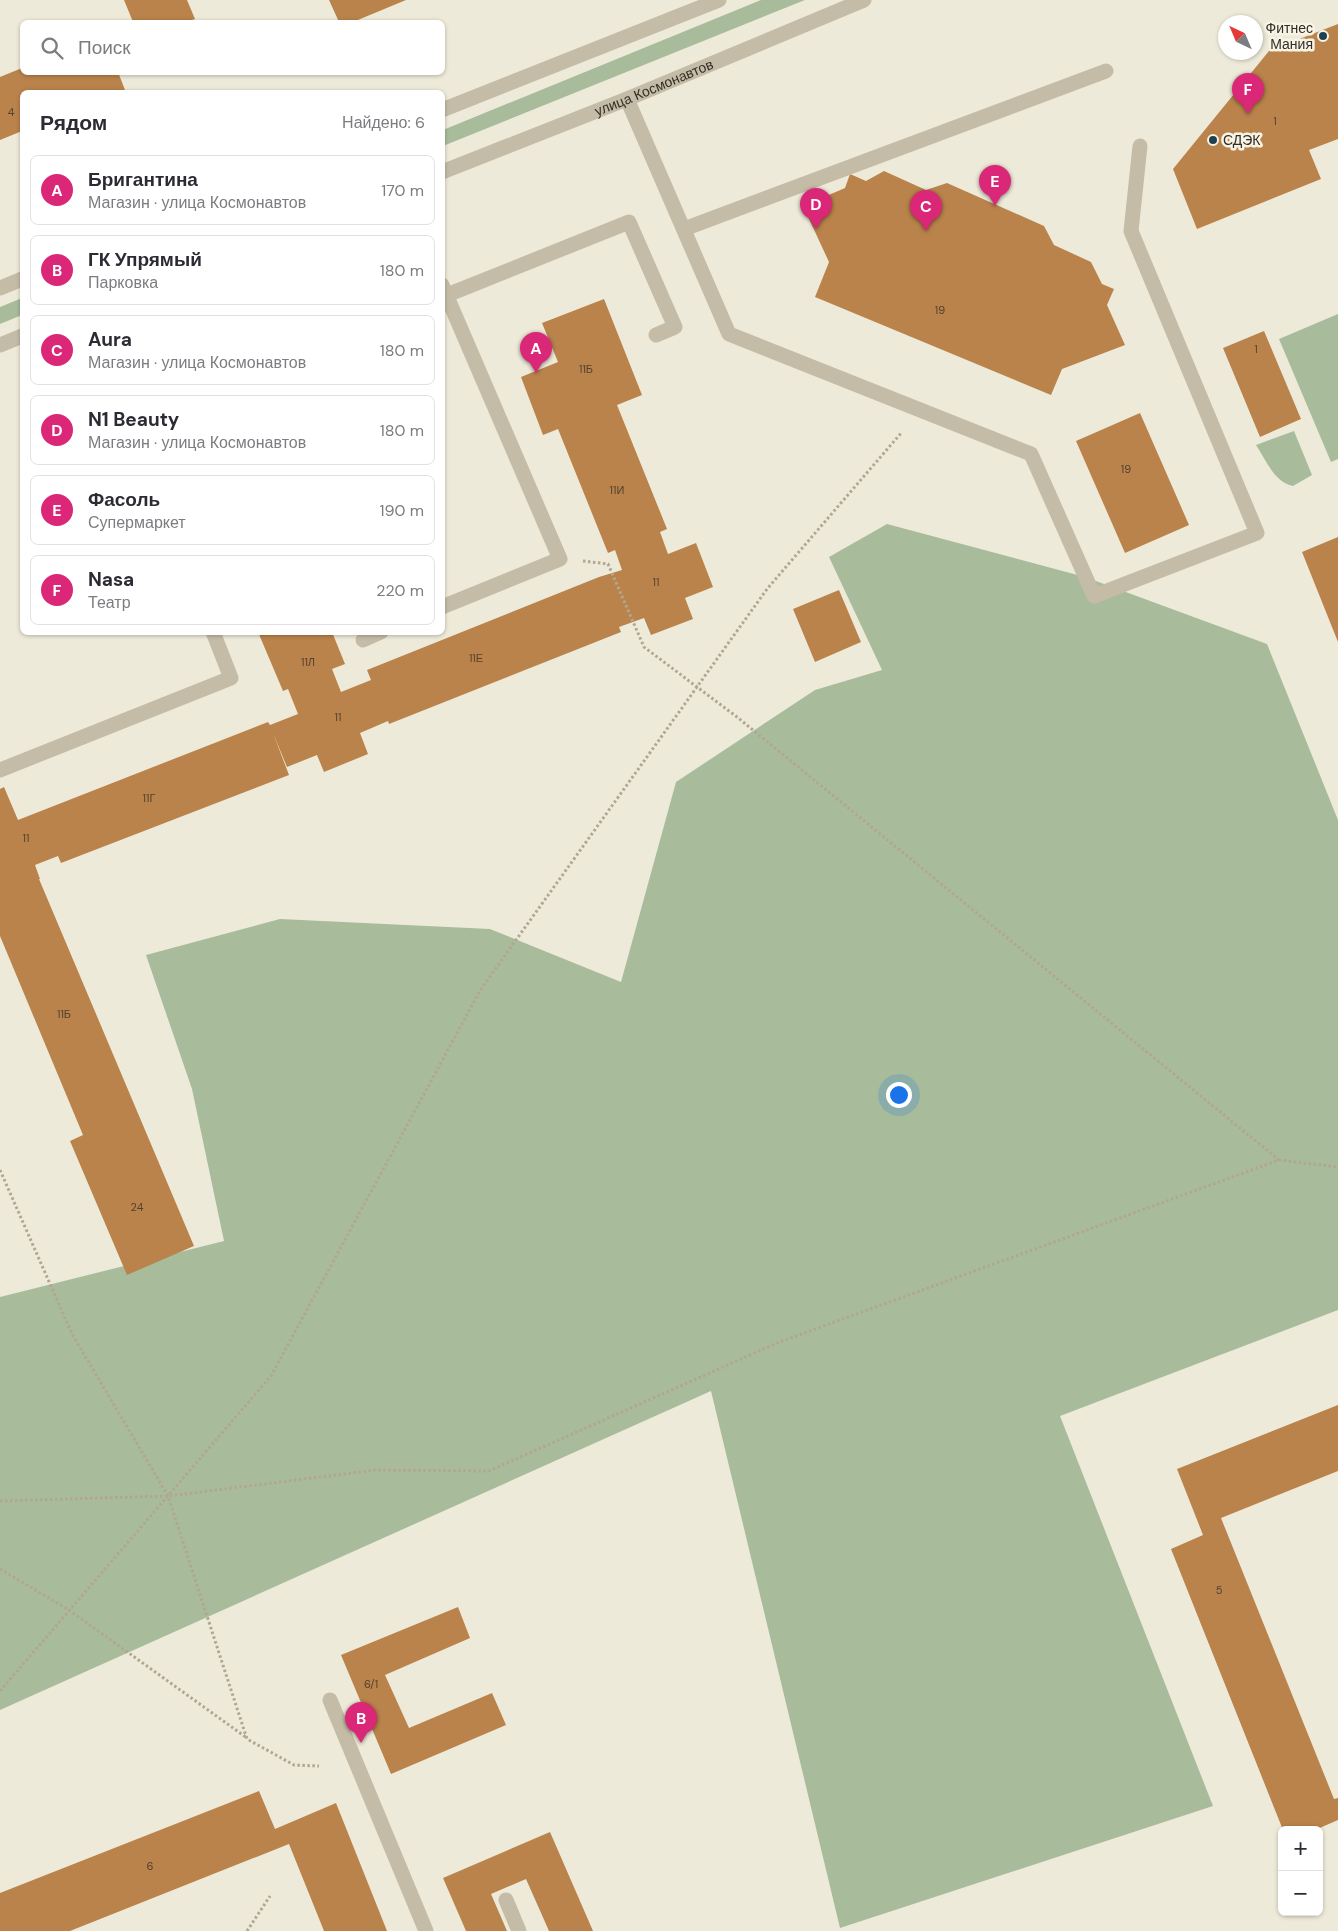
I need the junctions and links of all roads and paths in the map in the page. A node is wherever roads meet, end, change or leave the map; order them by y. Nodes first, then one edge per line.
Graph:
1 (719, 0) edge
2 (864, 0) edge
3 (1106, 71) dead end
4 (627, 99) junction
5 (445, 109) edge
6 (1140, 146) dead end
7 (445, 171) edge
8 (684, 229) junction
9 (20, 280) edge
10 (0, 288) edge
11 (445, 290) edge
12 (656, 335) dead end
13 (20, 337) edge
14 (0, 345) edge
15 (902, 432) dead end
16 (560, 559) junction
17 (445, 606) edge
18 (214, 635) edge
19 (374, 635) edge
20 (363, 640) dead end
21 (697, 687) junction
22 (0, 770) edge
23 (1279, 1160) junction
24 (1338, 1167) edge
25 (0, 1170) edge
26 (168, 1496) junction
27 (0, 1501) edge
28 (0, 1569) edge
29 (70, 1610) junction
30 (0, 1691) edge
31 (330, 1700) dead end
32 (247, 1739) junction
33 (319, 1766) dead end
34 (270, 1896) dead end
35 (506, 1900) dead end
36 (247, 1931) edge
37 (426, 1931) edge
38 (519, 1931) edge

1 - 5 street
2 - 4 street, улица Космонавтов
3 - 8 street
4 - 7 street, улица Космонавтов
4 - 8 street
6 - 8 street
9 - 10 street
11 - 12 street
11 - 16 street
13 - 14 street
15 - 21 path
16 - 17 street
16 - 21 path
18 - 22 street
19 - 20 street
21 - 23 path
21 - 26 path
23 - 24 path
23 - 26 path
25 - 26 path
26 - 27 path
26 - 29 path
26 - 32 path
28 - 29 path
29 - 30 path
29 - 32 path
31 - 37 street
32 - 33 path
34 - 36 path
35 - 38 street

